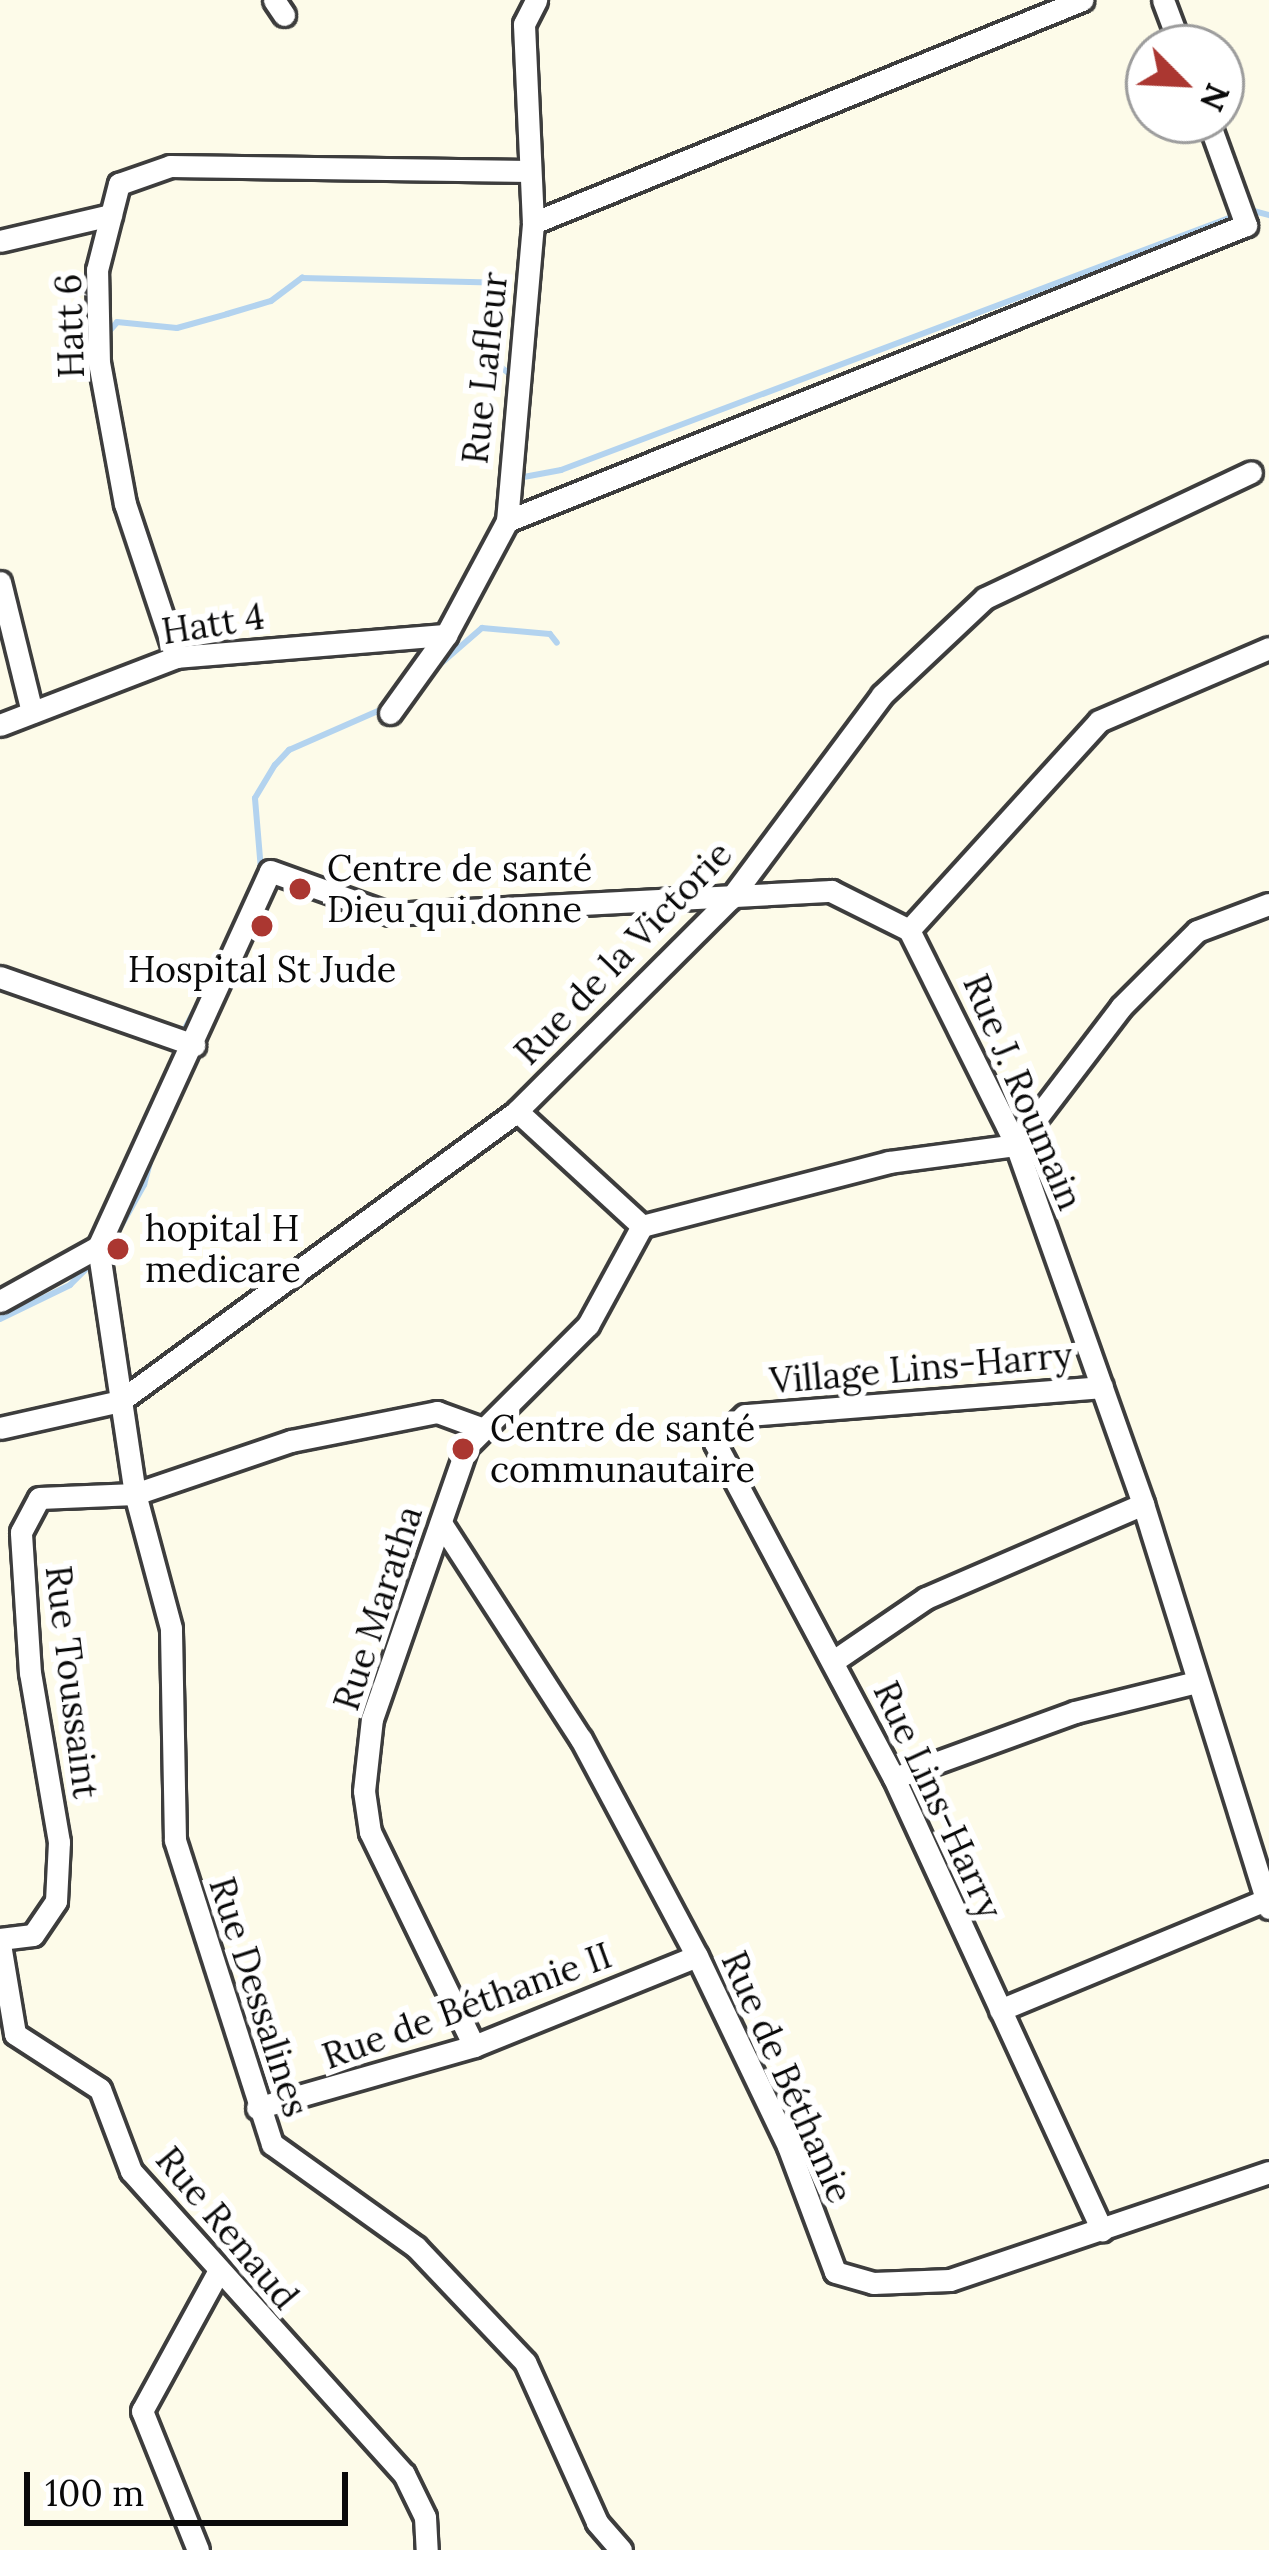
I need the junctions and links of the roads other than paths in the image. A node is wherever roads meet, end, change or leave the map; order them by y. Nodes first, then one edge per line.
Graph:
1 (536, 0) edge
2 (1082, 0) edge
3 (1219, 144) edge
4 (530, 171) junction
5 (111, 215) junction
6 (532, 223) junction
7 (1258, 227) edge
8 (0, 241) edge
9 (1251, 472) dead end
10 (507, 521) junction
11 (0, 582) edge
12 (446, 635) junction
13 (1269, 648) edge
14 (176, 657) junction
15 (32, 712) junction
16 (390, 713) dead end
17 (0, 725) edge
18 (730, 899) junction
19 (1269, 904) edge
20 (909, 931) junction
21 (0, 977) edge
22 (194, 1045) junction
23 (517, 1111) junction
24 (1016, 1145) junction
25 (642, 1226) junction
26 (98, 1247) junction
27 (0, 1301) edge
28 (1102, 1387) junction
29 (120, 1401) junction
30 (745, 1415) joint
31 (0, 1428) edge
32 (481, 1429) junction
33 (135, 1494) junction
34 (1143, 1504) junction
35 (441, 1523) junction
36 (835, 1660) junction
37 (1196, 1682) junction
38 (895, 1778) junction
39 (1268, 1904) edge
40 (0, 1942) edge
41 (697, 1956) junction
42 (1000, 2010) junction
43 (475, 2046) junction
44 (257, 2108) junction
45 (1269, 2172) edge
46 (1102, 2231) junction
47 (217, 2275) junction
48 (197, 2550) edge
49 (427, 2550) edge
50 (621, 2550) edge

1 - 4 street, Rue Lafleur
2 - 6 street
3 - 7 street
4 - 5 street, Hatt 6
4 - 6 street, Rue Lafleur
5 - 8 street
5 - 14 street, Hatt 6
6 - 10 street, Rue Lafleur
7 - 10 street
9 - 18 street, Rue de la Victorie
10 - 12 street, Rue Lafleur
11 - 15 street
12 - 14 street, Hatt 4
12 - 16 street, Rue Lafleur
13 - 20 street
14 - 15 street, Hatt 4
15 - 17 street, Hatt 4
18 - 20 street
18 - 22 street
18 - 23 street, Rue de la Victorie
19 - 24 street
20 - 24 street, Rue J. Roumain
21 - 22 street
22 - 26 street
23 - 25 street
23 - 29 street, Rue de la Victorie
24 - 25 street
24 - 28 street, Rue J. Roumain
25 - 32 street, Rue Maratha
26 - 27 street
26 - 29 street
28 - 30 street, Village Lins-Harry
28 - 34 street, Rue J. Roumain
29 - 31 street, Rue de la Victorie
29 - 33 street, Rue Dessalines
30 - 36 street, Rue Lins-Harry
32 - 33 street
32 - 35 street, Rue Maratha
33 - 40 street, Rue Toussaint
33 - 44 street, Rue Dessalines
34 - 36 street
34 - 37 street, Rue J. Roumain
35 - 41 street, Rue de Béthanie
35 - 43 street, Rue Maratha
36 - 38 street, Rue Lins-Harry
37 - 38 street
37 - 39 street, Rue J. Roumain
38 - 42 street, Rue Lins-Harry
39 - 42 street
40 - 47 street, Rue Renaud
41 - 43 street, Rue de Béthanie II
41 - 46 street, Rue de Béthanie
42 - 46 street, Rue Lins-Harry
43 - 44 street, Rue de Béthanie II
44 - 50 street, Rue Dessalines
45 - 46 street, Rue de Béthanie
47 - 48 street
47 - 49 street, Rue Renaud

